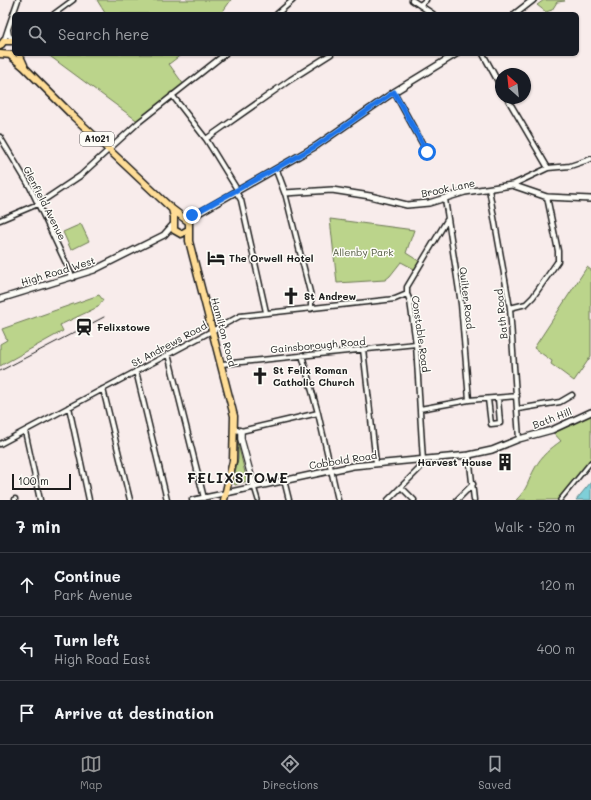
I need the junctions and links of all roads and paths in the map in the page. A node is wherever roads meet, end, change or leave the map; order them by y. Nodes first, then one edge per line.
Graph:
1 (18, 0) edge
2 (73, 0) edge
3 (292, 0) edge
4 (412, 0) edge
5 (426, 0) edge
6 (533, 0) edge
7 (420, 6) junction
8 (14, 12) edge
9 (57, 12) edge
10 (279, 12) edge
11 (430, 12) edge
12 (518, 12) edge
13 (12, 17) edge
14 (8, 29) junction
15 (12, 40) edge
16 (12, 41) edge
17 (1, 44) edge
18 (7, 54) edge
19 (20, 56) edge
20 (222, 56) edge
21 (328, 56) edge
22 (453, 56) edge
23 (484, 56) edge
24 (24, 67) junction
25 (495, 76) edge
26 (394, 92) junction
27 (172, 95) junction
28 (511, 104) edge
29 (0, 137) edge
30 (206, 139) junction
31 (108, 149) junction
32 (427, 152) dead end
33 (591, 159) edge
34 (548, 168) junction
35 (276, 169) junction
36 (512, 185) junction
37 (489, 189) junction
38 (237, 191) junction
39 (285, 193) junction
40 (547, 197) junction
41 (445, 199) junction
42 (591, 199) edge
43 (38, 204) junction
44 (172, 209) junction
45 (197, 214) junction
46 (183, 217) junction
47 (0, 220) edge
48 (447, 220) junction
49 (173, 223) junction
50 (189, 228) junction
51 (179, 234) junction
52 (164, 235) junction
53 (189, 241) junction
54 (73, 278) junction
55 (407, 294) junction
56 (0, 299) edge
57 (510, 308) junction
58 (311, 309) junction
59 (266, 312) junction
60 (213, 330) junction
61 (416, 344) junction
62 (363, 349) junction
63 (168, 354) junction
64 (302, 355) junction
65 (222, 364) junction
66 (136, 371) junction
67 (103, 389) junction
68 (572, 395) dead end
69 (517, 396) junction
70 (498, 398) junction
71 (488, 399) junction
72 (469, 400) junction
73 (69, 407) junction
74 (420, 409) junction
75 (518, 409) junction
76 (591, 412) edge
77 (318, 413) junction
78 (238, 430) junction
79 (25, 431) junction
80 (519, 439) junction
81 (0, 444) edge
82 (469, 455) junction
83 (423, 461) junction
84 (591, 462) edge
85 (376, 463) junction
86 (331, 469) junction
87 (284, 480) junction
88 (473, 484) junction
89 (254, 487) junction
90 (401, 487) junction
91 (226, 493) junction
92 (204, 498) junction
93 (40, 500) edge
94 (89, 500) edge
95 (130, 500) edge
96 (167, 500) edge
97 (192, 500) edge
98 (224, 500) edge
99 (258, 500) edge
100 (289, 500) edge
101 (338, 500) edge
102 (388, 500) edge
103 (414, 500) edge
104 (457, 500) edge
105 (474, 500) edge
106 (560, 500) edge

1 - 8 street
2 - 9 street
3 - 10 street
4 - 7 street
5 - 7 street
6 - 12 street
7 - 11 street
13 - 14 street
14 - 15 street
14 - 17 street
16 - 17 main road
17 - 18 main road
18 - 24 main road, A1021
19 - 24 main road, A1021
20 - 27 street
21 - 30 street
22 - 26 street
23 - 25 street
24 - 31 main road, A1021
26 - 32 street
26 - 35 street
27 - 30 street
27 - 31 street
28 - 34 street
29 - 43 street, Glenfield Avenue
30 - 38 street
31 - 43 street
31 - 44 main road, A1021
33 - 34 street
34 - 36 street
35 - 38 street
35 - 39 street
36 - 37 street, Brook Lane
36 - 40 street, Brook Lane
37 - 41 street, Brook Lane
37 - 57 street, Bath Road
38 - 45 street
38 - 59 street
39 - 41 street, Brook Lane
39 - 58 street
40 - 42 street, Brook Lane
40 - 57 street
41 - 48 street, Quilter Road
43 - 47 street
43 - 54 street, Glenfield Avenue
44 - 46 main road, A1021
44 - 49 main road
45 - 46 street
45 - 50 street
46 - 49 main road
46 - 50 main road, A1021
48 - 55 street, Constable Road
48 - 72 street, Quilter Road
49 - 51 main road
49 - 52 street, High Road West
50 - 51 main road
50 - 53 main road, Hamilton Road
51 - 52 street, High Road West
51 - 53 main road
52 - 54 street, High Road West
53 - 60 main road, Hamilton Road
54 - 56 street, High Road West
55 - 58 street, St Andrews Road
55 - 61 street, Constable Road
57 - 69 street, Bath Road
58 - 59 street, St Andrews Road
59 - 60 street, St Andrews Road
60 - 63 street, St Andrews Road
60 - 65 main road, Hamilton Road
61 - 62 street, Gainsborough Road
61 - 74 street, Constable Road
62 - 64 street, Gainsborough Road
62 - 85 street
63 - 66 street, St Andrews Road
63 - 92 street
64 - 65 street, Gainsborough Road
64 - 77 street
65 - 78 main road, Hamilton Road
66 - 67 street, St Andrews Road
66 - 96 street
67 - 73 street, St Andrews Road
67 - 95 street
68 - 75 street
69 - 70 street
69 - 75 street, Bath Road
70 - 71 street
70 - 71 street
71 - 72 street
72 - 74 street
73 - 79 street, St Andrews Road
73 - 94 street
74 - 83 street, Constable Road
75 - 80 street, Bath Road
76 - 80 street, Bath Hill
77 - 78 street
77 - 86 street
78 - 89 main road, Hamilton Road
78 - 91 main road, Hamilton Road
79 - 81 street, St Andrews Road
79 - 93 street
80 - 82 street, Cobbold Road
82 - 83 street, Cobbold Road
82 - 88 street
83 - 85 street, Cobbold Road
83 - 90 street
84 - 106 street
85 - 86 street, Cobbold Road
86 - 87 street, Cobbold Road
86 - 101 street
87 - 89 street, Cobbold Road
87 - 100 street
88 - 104 street
88 - 105 street
89 - 91 street, Cobbold Road
89 - 99 street, Hamilton Road
90 - 102 street
90 - 103 street
91 - 92 street, Cobbold Road
91 - 98 main road, Hamilton Road
92 - 97 street, Cobbold Road

